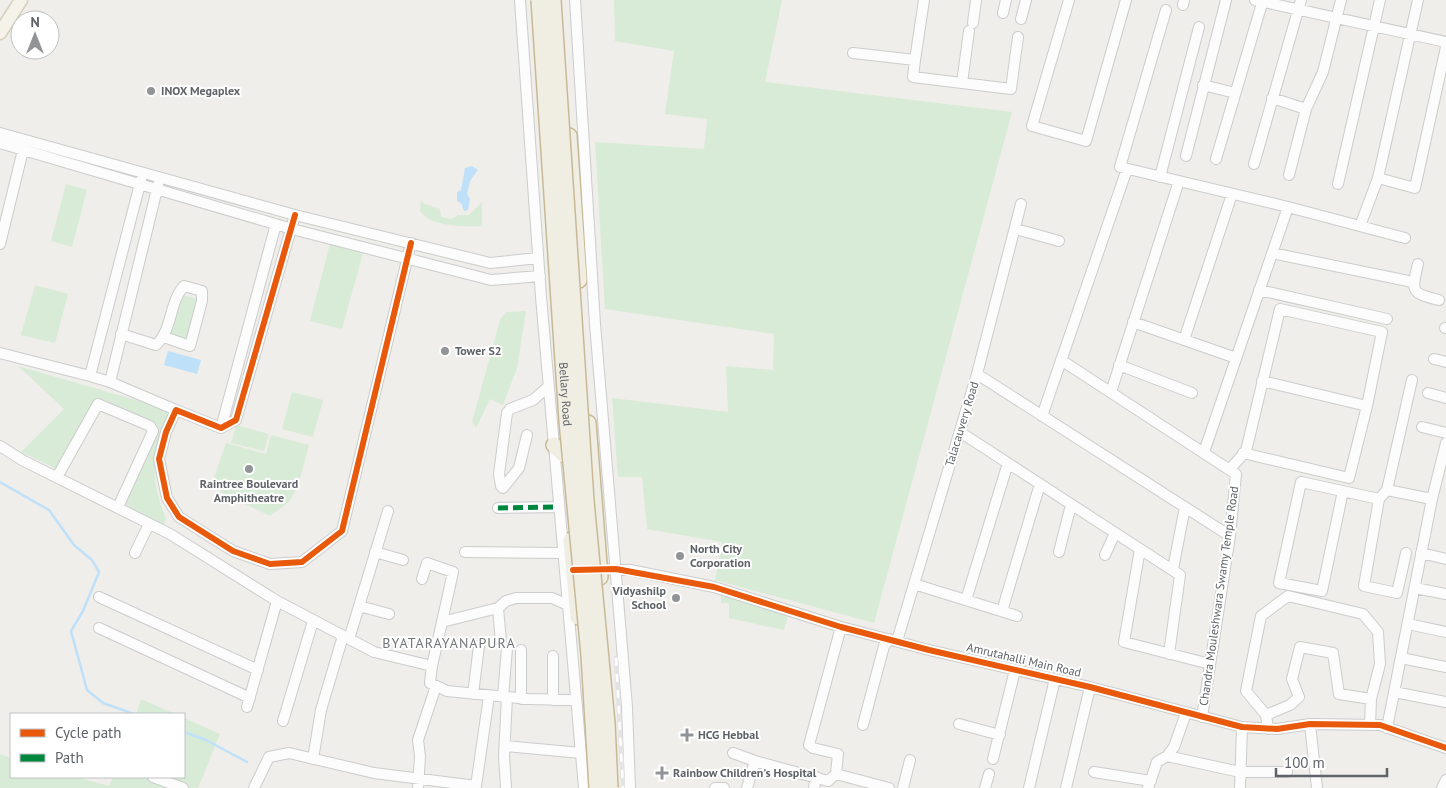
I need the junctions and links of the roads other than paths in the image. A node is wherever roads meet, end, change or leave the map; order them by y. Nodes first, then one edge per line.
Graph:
1 (11, 0) edge
2 (20, 0) edge
3 (520, 0) edge
4 (534, 0) edge
5 (539, 0) edge
6 (553, 0) edge
7 (560, 0) edge
8 (575, 0) edge
9 (924, 0) edge
10 (976, 0) edge
11 (1006, 0) edge
12 (1026, 0) edge
13 (1070, 0) edge
14 (1126, 0) edge
15 (1226, 0) edge
16 (1341, 0) edge
17 (1380, 0) edge
18 (1418, 0) edge
19 (1260, 1) edge
20 (1300, 5) edge
21 (1166, 10) dead end
22 (1003, 13) dead end
23 (0, 17) edge
24 (1337, 18) junction
25 (1021, 19) dead end
26 (1374, 26) junction
27 (1199, 27) dead end
28 (0, 33) edge
29 (1410, 34) junction
30 (1018, 37) dead end
31 (1446, 42) edge
32 (1446, 47) edge
33 (853, 53) dead end
34 (915, 60) junction
35 (962, 83) junction
36 (1203, 85) junction
37 (1235, 93) junction
38 (1272, 98) junction
39 (1306, 109) junction
40 (0, 133) edge
41 (0, 143) edge
42 (23, 150) junction
43 (1186, 156) dead end
44 (1216, 159) dead end
45 (1254, 164) dead end
46 (1127, 169) junction
47 (142, 174) junction
48 (1289, 174) dead end
49 (1160, 177) junction
50 (1378, 178) junction
51 (160, 179) junction
52 (1179, 181) junction
53 (140, 184) junction
54 (1338, 184) dead end
55 (157, 190) junction
56 (1232, 194) junction
57 (1021, 204) dead end
58 (1288, 207) junction
59 (295, 215) junction
60 (276, 224) junction
61 (1360, 226) junction
62 (292, 229) junction
63 (1016, 229) junction
64 (1405, 238) dead end
65 (1059, 241) dead end
66 (411, 243) junction
67 (0, 244) edge
68 (1272, 253) junction
69 (538, 258) junction
70 (408, 259) junction
71 (1418, 264) dead end
72 (540, 276) junction
73 (1414, 282) junction
74 (1259, 290) junction
75 (1439, 300) dead end
76 (1333, 307) junction
77 (1387, 319) dead end
78 (1329, 320) junction
79 (1133, 322) junction
80 (121, 334) junction
81 (164, 337) junction
82 (1184, 340) junction
83 (0, 352) edge
84 (1236, 358) junction
85 (1434, 359) dead end
86 (1061, 360) junction
87 (1446, 362) edge
88 (1119, 365) junction
89 (977, 374) junction
90 (90, 376) junction
91 (1412, 380) dead end
92 (1262, 381) junction
93 (110, 382) junction
94 (549, 386) junction
95 (1111, 392) junction
96 (1192, 393) dead end
97 (1428, 393) dead end
98 (1446, 398) edge
99 (1367, 406) junction
100 (176, 410) junction
101 (1042, 416) junction
102 (1422, 427) dead end
103 (221, 428) junction
104 (960, 432) junction
105 (1446, 433) edge
106 (527, 434) dead end
107 (1446, 443) edge
108 (0, 446) edge
109 (559, 450) junction
110 (1204, 452) junction
111 (1243, 454) junction
112 (1008, 463) junction
113 (1230, 469) junction
114 (57, 477) junction
115 (1040, 484) junction
116 (1387, 490) junction
117 (1343, 491) junction
118 (1379, 499) junction
119 (1432, 499) junction
120 (1071, 504) junction
121 (118, 507) junction
122 (558, 507) junction
123 (1184, 507) junction
124 (498, 508) dead end
125 (388, 511) dead end
126 (149, 524) junction
127 (1114, 533) junction
128 (1230, 536) junction
129 (1140, 549) junction
130 (375, 552) junction
131 (465, 552) dead end
132 (1059, 552) dead end
133 (1406, 552) dead end
134 (135, 553) dead end
135 (563, 553) junction
136 (1421, 554) junction
137 (1104, 555) dead end
138 (1446, 559) edge
139 (403, 560) dead end
140 (616, 568) junction
141 (600, 569) junction
142 (1173, 569) junction
143 (573, 570) junction
144 (422, 579) dead end
145 (914, 584) junction
146 (1415, 588) junction
147 (1446, 594) edge
148 (99, 597) dead end
149 (966, 600) junction
150 (277, 601) junction
151 (568, 605) junction
152 (359, 606) junction
153 (498, 608) junction
154 (1002, 611) junction
155 (389, 614) dead end
156 (1017, 616) dead end
157 (312, 621) junction
158 (442, 622) junction
159 (1408, 624) junction
160 (841, 627) junction
161 (99, 628) dead end
162 (1446, 632) edge
163 (346, 637) junction
164 (893, 640) junction
165 (479, 646) dead end
166 (521, 650) dead end
167 (1169, 654) junction
168 (553, 656) dead end
169 (1401, 658) junction
170 (1210, 664) junction
171 (432, 666) junction
172 (1446, 667) edge
173 (258, 670) junction
174 (1015, 670) junction
175 (1056, 679) junction
176 (436, 686) junction
177 (1090, 687) junction
178 (1394, 692) junction
179 (473, 694) junction
180 (489, 696) junction
181 (505, 697) junction
182 (521, 698) junction
183 (1371, 699) junction
184 (553, 700) junction
185 (576, 700) junction
186 (1446, 702) edge
187 (1186, 713) junction
188 (1267, 716) junction
189 (1202, 717) junction
190 (283, 721) dead end
191 (959, 724) dead end
192 (1310, 724) junction
193 (863, 725) dead end
194 (1370, 725) junction
195 (1242, 727) junction
196 (1387, 728) junction
197 (1272, 729) junction
198 (1000, 736) junction
199 (505, 746) junction
200 (1446, 748) edge
201 (581, 753) junction
202 (732, 753) dead end
203 (1167, 756) junction
204 (314, 759) junction
205 (993, 759) dead end
206 (910, 760) dead end
207 (755, 761) junction
208 (1094, 772) dead end
209 (1240, 772) junction
210 (1287, 772) dead end
211 (836, 774) junction
212 (989, 774) dead end
213 (816, 777) junction
214 (157, 778) edge
215 (1446, 780) edge
216 (419, 784) edge
217 (1150, 785) edge
218 (476, 787) edge
219 (183, 788) edge
220 (254, 788) edge
221 (506, 788) edge
222 (584, 788) edge
223 (591, 788) edge
224 (597, 788) edge
225 (610, 788) edge
226 (615, 788) edge
227 (630, 788) edge
228 (715, 788) edge
229 (724, 788) edge
230 (747, 788) edge
231 (814, 788) edge
232 (889, 788) edge
233 (903, 788) edge
234 (985, 788) edge
235 (1029, 788) edge
236 (1066, 788) edge
237 (1240, 788) edge
238 (1316, 788) edge
239 (1442, 788) edge

1 - 23 main road
2 - 28 main road
3 - 69 street
4 - 109 highway, Bellary Road
5 - 224 highway, Bellary Road, bridge
6 - 225 highway, Bellary Road, bridge
7 - 141 highway, Bellary Road
8 - 140 street
9 - 34 street
10 - 35 street
11 - 22 street
12 - 25 street
13 - 14 street
15 - 36 street
16 - 24 street
17 - 26 street
18 - 29 street
19 - 20 street
19 - 37 street
20 - 24 street
20 - 38 street
21 - 46 street
24 - 26 street
24 - 39 street
26 - 29 street
26 - 54 street
27 - 49 street
29 - 31 street
29 - 50 street
30 - 35 street
32 - 50 street
33 - 34 street
34 - 35 street
36 - 37 street
36 - 43 street
37 - 44 street
38 - 39 street
38 - 45 street
39 - 48 street
40 - 47 street
41 - 42 street
42 - 53 street
42 - 67 street
46 - 49 street
46 - 86 street
47 - 51 street
47 - 53 street
49 - 52 street
50 - 61 street
51 - 55 street
51 - 59 street
52 - 56 street
52 - 79 street
53 - 55 street
53 - 90 street
55 - 60 street
55 - 80 street
56 - 58 street
56 - 82 street
57 - 63 street, Talacauvery Road
58 - 61 street
58 - 68 street
59 - 62 street
59 - 66 street
60 - 62 street
60 - 103 street
61 - 64 street
62 - 70 street
62 - 103 street
63 - 65 street
63 - 89 street, Talacauvery Road
66 - 69 street
66 - 70 street
68 - 73 street
68 - 74 street
69 - 72 street
70 - 72 street
70 - 100 street
71 - 73 street
72 - 94 street
73 - 75 street
74 - 76 street
74 - 84 street
76 - 77 street
76 - 78 street
78 - 92 street
78 - 99 street
79 - 82 street
79 - 88 street
80 - 81 street
80 - 93 street
81 - 81 street
82 - 84 street
83 - 90 street
84 - 110 street
85 - 87 street
86 - 95 street, Chandra Mouleshwara Swamy Temple Road
86 - 101 street
88 - 95 street
88 - 96 street
89 - 101 street
89 - 104 street, Talacauvery Road
90 - 93 street
91 - 116 street
92 - 99 street
92 - 111 street
93 - 100 street
94 - 106 street
94 - 109 street
95 - 110 street, Chandra Mouleshwara Swamy Temple Road
97 - 98 street
99 - 111 street
100 - 103 street
101 - 123 street
102 - 105 street
104 - 112 street
104 - 145 street, Talacauvery Road
107 - 119 street
108 - 114 street
109 - 122 street
109 - 143 highway, Bellary Road
110 - 113 street, Chandra Mouleshwara Swamy Temple Road
111 - 113 street
112 - 115 street
112 - 149 street
113 - 128 street, Chandra Mouleshwara Swamy Temple Road
114 - 121 street
114 - 121 street
115 - 120 street
115 - 154 street
116 - 118 street
116 - 119 street
117 - 117 street
117 - 118 street
118 - 133 street
119 - 136 street
120 - 127 street
120 - 132 street
121 - 126 street
122 - 124 street
122 - 135 street
123 - 128 street
123 - 142 street
125 - 130 street
126 - 134 street
126 - 150 street
127 - 129 street
127 - 137 street
128 - 170 street, Chandra Mouleshwara Swamy Temple Road
129 - 142 street
129 - 167 street
130 - 139 street
130 - 152 street
131 - 135 street
135 - 151 street
136 - 138 street
136 - 146 street
140 - 141 street, Amrutahalli Main Road
140 - 160 street, Amrutahalli Main Road
140 - 227 street
141 - 143 street, Amrutahalli Main Road
141 - 226 highway, Bellary Road
142 - 167 street
143 - 223 highway, Bellary Road
144 - 158 street
145 - 149 street
145 - 164 street, Talacauvery Road
146 - 147 street
146 - 159 street
148 - 173 street
149 - 154 street
150 - 157 street
150 - 173 street
151 - 153 street
151 - 185 street
152 - 155 street
152 - 163 street
153 - 158 street
153 - 181 street
154 - 156 street
157 - 163 street
157 - 190 street
158 - 171 street
159 - 162 street
159 - 169 street
160 - 164 street, Amrutahalli Main Road
160 - 211 street
161 - 173 street
163 - 171 street
163 - 204 street
164 - 174 street, Amrutahalli Main Road
164 - 193 street, Talacauvery Road
165 - 179 street
166 - 182 street
167 - 170 street
168 - 184 street
169 - 172 street
169 - 178 street
170 - 189 street, Chandra Mouleshwara Swamy Temple Road
171 - 176 street
174 - 175 street, Amrutahalli Main Road
174 - 198 street
175 - 177 street, Amrutahalli Main Road
175 - 235 street
176 - 179 street
176 - 216 street
177 - 187 street, Amrutahalli Main Road
177 - 236 street
178 - 186 street
178 - 196 street
179 - 180 street
180 - 181 street
180 - 218 street
181 - 182 street
181 - 199 street
182 - 184 street
183 - 188 street
183 - 188 street
183 - 194 street
184 - 185 street
185 - 201 street
187 - 189 street, Amrutahalli Main Road
187 - 203 street
188 - 197 street
189 - 195 street, Amrutahalli Main Road
191 - 198 street
192 - 194 street, Amrutahalli Main Road
192 - 197 street, Amrutahalli Main Road
192 - 238 street
194 - 196 street, Amrutahalli Main Road
195 - 197 street, Amrutahalli Main Road
195 - 209 street
196 - 200 street, Amrutahalli Main Road
198 - 205 street
199 - 201 street
199 - 221 street
201 - 222 street
202 - 207 street
203 - 209 street
203 - 217 street
204 - 216 street
204 - 220 street
206 - 233 street
207 - 213 street
207 - 230 street
208 - 217 street
209 - 210 street
209 - 237 street
211 - 213 street
211 - 232 street
212 - 234 street
213 - 231 street
214 - 219 street
215 - 239 street
216 - 218 street
228 - 229 street

